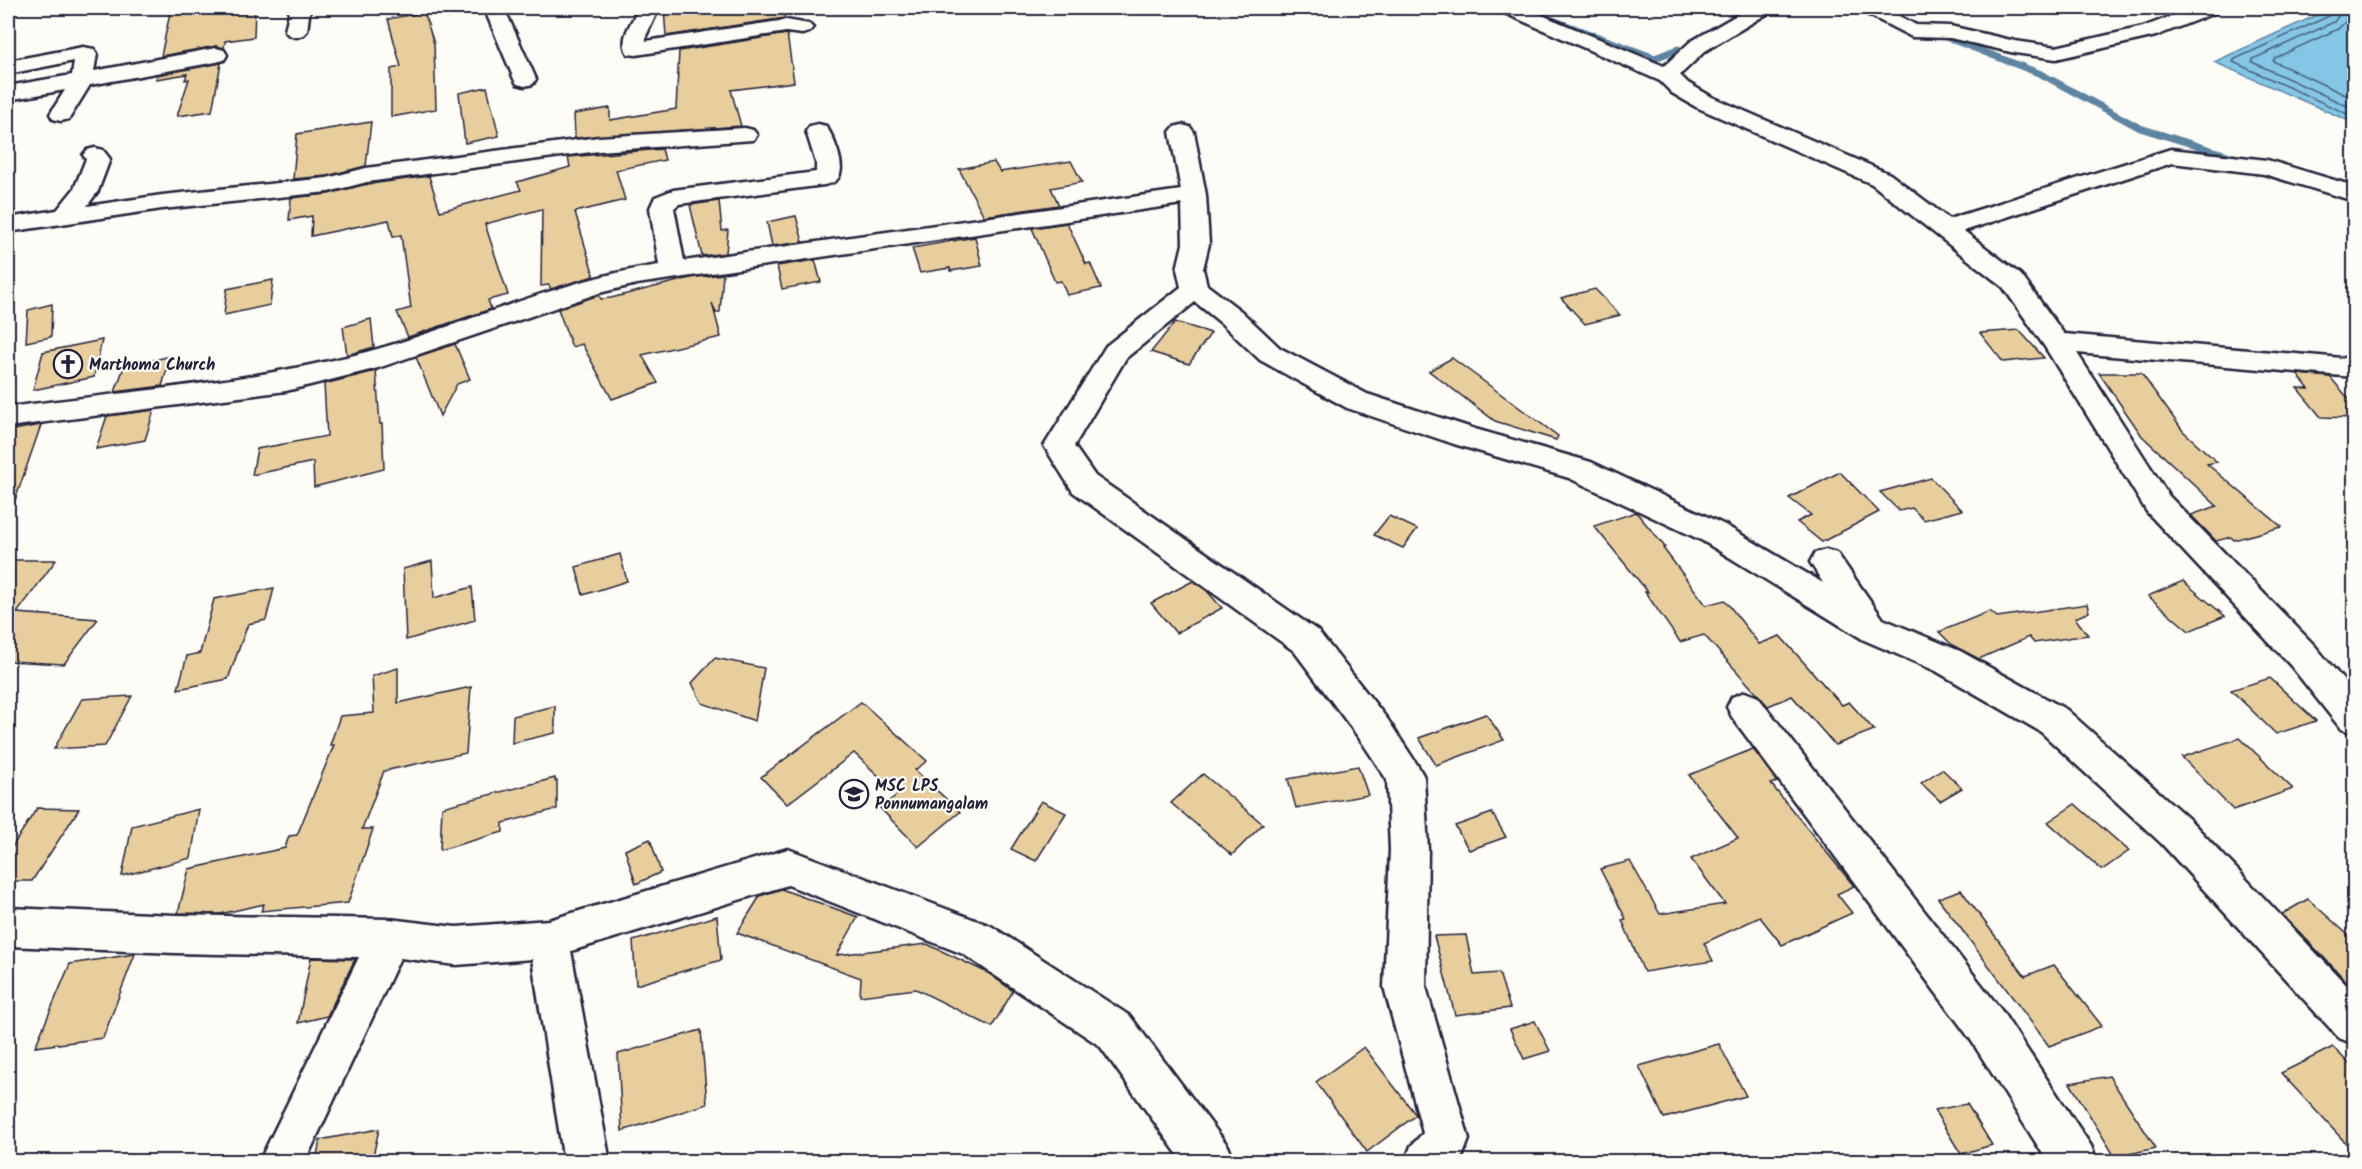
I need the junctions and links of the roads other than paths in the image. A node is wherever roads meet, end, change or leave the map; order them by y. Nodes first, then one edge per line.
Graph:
1 (300, 8) edge
2 (437, 8) edge
3 (466, 8) edge
4 (494, 8) edge
5 (649, 8) edge
6 (1509, 8) edge
7 (1763, 8) edge
8 (1870, 8) edge
9 (2210, 8) edge
10 (802, 28) dead end
11 (296, 31) dead end
12 (216, 55) dead end
13 (8, 67) edge
14 (1668, 76) junction
15 (525, 79) dead end
16 (82, 80) junction
17 (8, 93) edge
18 (61, 114) dead end
19 (818, 131) dead end
20 (1182, 132) dead end
21 (745, 135) dead end
22 (95, 155) dead end
23 (2355, 194) edge
24 (1194, 195) junction
25 (65, 217) junction
26 (8, 225) edge
27 (1945, 229) junction
28 (673, 270) junction
29 (1195, 289) junction
30 (2056, 342) junction
31 (2345, 367) edge
32 (2355, 391) edge
33 (8, 417) edge
34 (1826, 562) dead end
35 (1876, 631) junction
36 (1745, 707) dead end
37 (2355, 718) edge
38 (8, 927) edge
39 (389, 938) junction
40 (549, 939) junction
41 (2355, 1023) edge
42 (281, 1161) edge
43 (587, 1161) edge
44 (1212, 1161) edge
45 (1427, 1161) edge
46 (2076, 1161) edge

1 - 11 street
2 - 3 street
4 - 15 street
5 - 10 street
6 - 14 street
7 - 14 street
8 - 9 street
12 - 16 street
13 - 16 street
14 - 27 street
16 - 17 street
16 - 18 street
19 - 28 street
20 - 24 street
21 - 25 street
22 - 25 street
23 - 27 street
24 - 28 street
24 - 29 street
25 - 26 street
27 - 30 street
28 - 33 street
29 - 35 street
29 - 45 street
30 - 31 street
30 - 37 street
31 - 32 street
34 - 35 street
35 - 41 street
36 - 46 street
38 - 39 street
39 - 40 street
39 - 42 street
40 - 43 street
40 - 44 street

